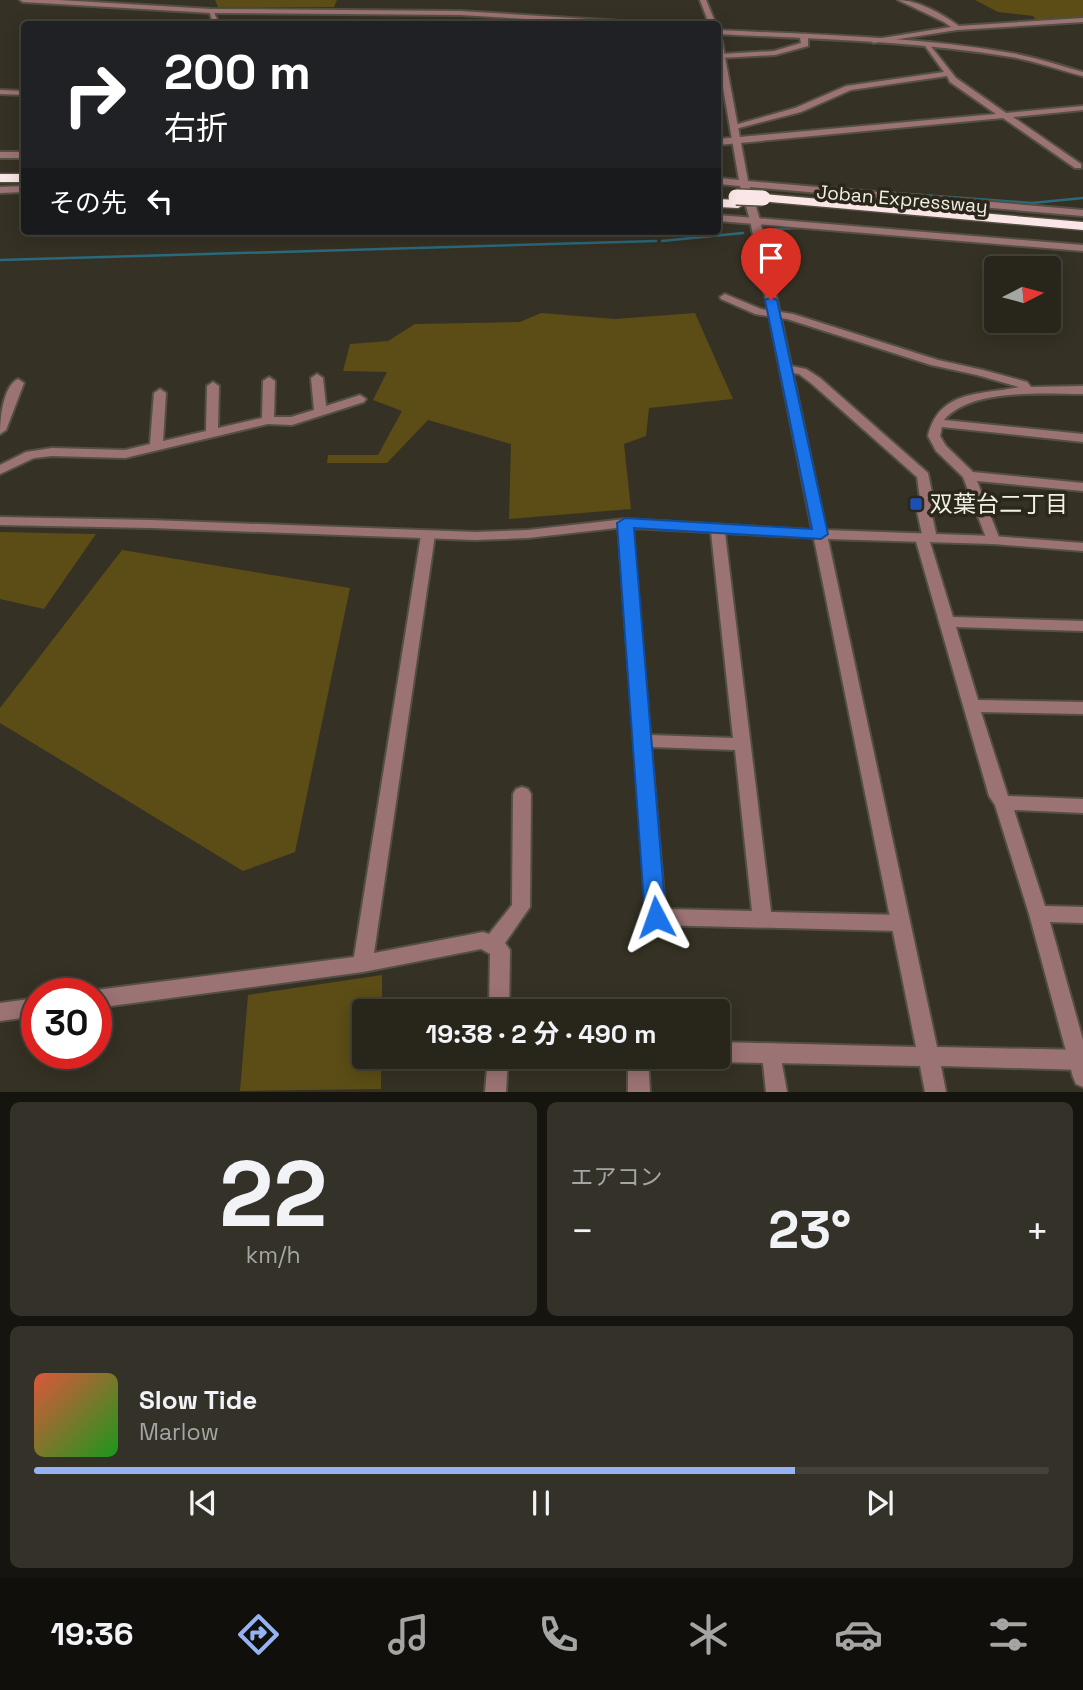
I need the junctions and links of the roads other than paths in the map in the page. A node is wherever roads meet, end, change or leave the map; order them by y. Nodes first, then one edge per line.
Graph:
1 (23, 0) edge
2 (703, 0) edge
3 (901, 0) edge
4 (211, 11) junction
5 (1083, 20) edge
6 (215, 21) edge
7 (589, 21) edge
8 (712, 21) edge
9 (957, 28) junction
10 (721, 32) edge
11 (804, 37) junction
12 (876, 41) junction
13 (929, 46) junction
14 (721, 56) edge
15 (721, 61) edge
16 (947, 74) junction
17 (1083, 74) edge
18 (0, 92) edge
19 (21, 93) edge
20 (1083, 108) edge
21 (1003, 116) junction
22 (735, 126) junction
23 (738, 140) junction
24 (721, 142) edge
25 (0, 155) edge
26 (21, 155) edge
27 (1078, 166) dead end
28 (0, 170) edge
29 (21, 170) edge
30 (0, 178) edge
31 (21, 178) edge
32 (721, 181) edge
33 (744, 182) junction
34 (21, 189) edge
35 (0, 190) edge
36 (721, 196) edge
37 (737, 200) junction
38 (763, 202) junction
39 (721, 203) edge
40 (1083, 213) edge
41 (721, 218) edge
42 (755, 220) junction
43 (1083, 226) edge
44 (1083, 234) edge
45 (1083, 248) edge
46 (725, 297) dead end
47 (774, 315) junction
48 (786, 369) junction
49 (317, 378) dead end
50 (269, 381) dead end
51 (18, 383) dead end
52 (213, 386) dead end
53 (1083, 390) edge
54 (1027, 391) junction
55 (160, 393) dead end
56 (360, 399) dead end
57 (320, 412) junction
58 (268, 420) junction
59 (937, 424) junction
60 (0, 430) edge
61 (212, 432) junction
62 (1083, 438) edge
63 (156, 446) junction
64 (0, 470) edge
65 (969, 476) junction
66 (1083, 487) edge
67 (0, 521) edge
68 (625, 523) junction
69 (718, 529) junction
70 (821, 534) junction
71 (428, 535) junction
72 (926, 538) junction
73 (993, 540) junction
74 (1083, 547) edge
75 (948, 622) junction
76 (1083, 625) edge
77 (973, 706) junction
78 (1083, 708) edge
79 (644, 741) junction
80 (741, 744) junction
81 (522, 794) dead end
82 (1003, 803) junction
83 (1083, 806) edge
84 (1038, 914) junction
85 (1083, 915) edge
86 (762, 919) junction
87 (900, 923) junction
88 (492, 945) junction
89 (363, 964) junction
90 (112, 997) edge
91 (499, 999) edge
92 (21, 1009) edge
93 (0, 1012) edge
94 (730, 1052) edge
95 (772, 1054) junction
96 (929, 1057) junction
97 (1081, 1066) edge
98 (497, 1069) edge
99 (638, 1069) edge
100 (495, 1091) edge
101 (639, 1091) edge
102 (776, 1091) edge
103 (936, 1091) edge

1 - 4 street
2 - 8 street
3 - 9 street
4 - 6 street
4 - 7 street
5 - 9 street
9 - 12 street
10 - 11 street
11 - 12 street
11 - 14 street
12 - 13 street
13 - 16 street
13 - 17 street
15 - 22 street
16 - 21 street
16 - 22 street
18 - 19 street
20 - 21 street
21 - 23 street
21 - 27 street
22 - 23 street
23 - 24 street
23 - 33 street
25 - 26 street
28 - 29 highway
30 - 31 highway
32 - 33 street
33 - 40 street
33 - 42 street
34 - 35 street
36 - 37 highway, Joban Expressway
37 - 38 highway, Joban Expressway
37 - 39 highway, Joban Expressway
38 - 43 highway, Joban Expressway
38 - 44 highway, Joban Expressway
41 - 42 street
42 - 45 street
42 - 47 street
46 - 47 street
47 - 48 street
47 - 54 street
48 - 70 street
48 - 72 street
49 - 57 street
50 - 58 street
51 - 60 street
52 - 61 street
53 - 54 street
54 - 59 street
55 - 63 street
56 - 57 street
57 - 58 street
58 - 61 street
59 - 62 street
59 - 65 street
61 - 63 street
63 - 64 street
65 - 66 street
65 - 73 street
67 - 71 street
68 - 69 street
68 - 71 street
68 - 79 street
69 - 70 street
69 - 80 street
70 - 72 street
70 - 87 street
71 - 89 street
72 - 73 street
72 - 75 street
73 - 74 street
75 - 76 street
75 - 77 street
77 - 78 street
77 - 82 street
79 - 80 street
79 - 86 street
80 - 86 street
81 - 88 street
82 - 83 street
82 - 84 street
84 - 85 street
84 - 97 street
86 - 87 street
87 - 96 street
88 - 89 street
88 - 91 street
89 - 90 street
92 - 93 street
94 - 95 street
95 - 96 street
95 - 102 street
96 - 97 street
96 - 103 street
98 - 100 street
99 - 101 street

